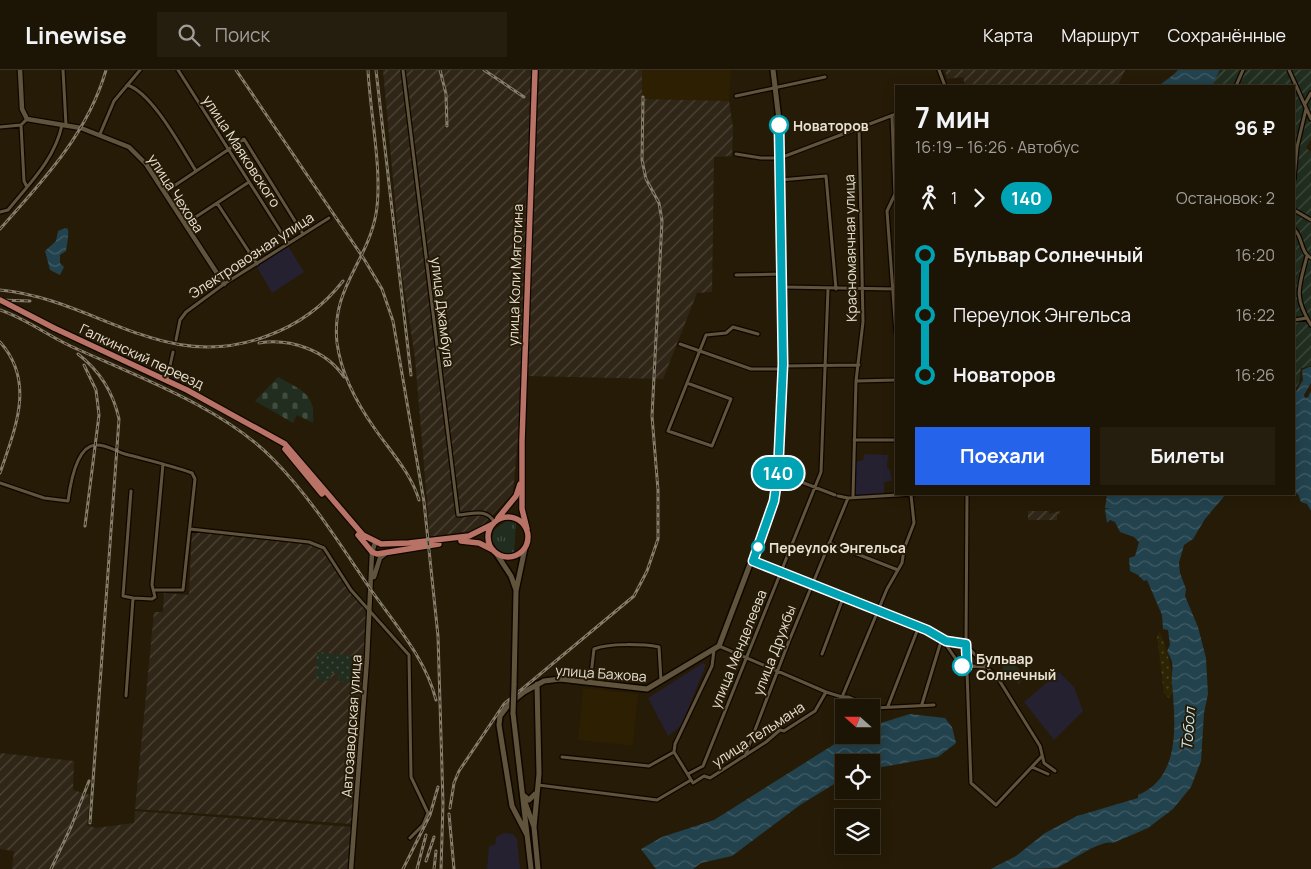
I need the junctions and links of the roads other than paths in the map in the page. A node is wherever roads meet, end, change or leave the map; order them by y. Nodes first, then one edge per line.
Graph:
1 (20, 70) edge
2 (62, 70) edge
3 (140, 70) edge
4 (178, 70) edge
5 (403, 70) edge
6 (535, 70) edge
7 (773, 70) edge
8 (939, 70) edge
9 (1242, 70) edge
10 (1289, 70) edge
11 (825, 77) dead end
12 (127, 84) junction
13 (945, 85) edge
14 (1236, 85) edge
15 (776, 88) junction
16 (1311, 94) edge
17 (736, 96) dead end
18 (1305, 104) junction
19 (1306, 109) junction
20 (895, 114) edge
21 (892, 116) junction
22 (1311, 118) edge
23 (27, 119) junction
24 (21, 125) junction
25 (64, 125) junction
26 (0, 126) edge
27 (859, 128) junction
28 (100, 134) junction
29 (228, 150) junction
30 (736, 154) dead end
31 (780, 158) junction
32 (1295, 168) edge
33 (196, 172) junction
34 (780, 180) junction
35 (249, 182) junction
36 (27, 187) junction
37 (165, 192) junction
38 (217, 203) junction
39 (1295, 211) edge
40 (0, 212) edge
41 (329, 218) dead end
42 (1311, 220) edge
43 (184, 225) junction
44 (1295, 230) edge
45 (303, 234) junction
46 (288, 243) junction
47 (1309, 257) edge
48 (257, 264) junction
49 (782, 274) junction
50 (736, 275) dead end
51 (224, 284) junction
52 (783, 288) junction
53 (895, 288) edge
54 (828, 289) junction
55 (836, 289) junction
56 (864, 289) junction
57 (0, 300) edge
58 (1306, 318) junction
59 (1295, 320) edge
60 (1311, 325) edge
61 (758, 334) dead end
62 (176, 340) dead end
63 (680, 344) dead end
64 (700, 351) junction
65 (174, 352) dead end
66 (826, 366) junction
67 (858, 366) junction
68 (783, 368) junction
69 (895, 380) edge
70 (167, 381) junction
71 (856, 381) junction
72 (687, 383) junction
73 (273, 437) junction
74 (854, 440) junction
75 (895, 440) edge
76 (163, 464) junction
77 (778, 473) junction
78 (521, 480) junction
79 (0, 483) edge
80 (813, 488) junction
81 (131, 491) dead end
82 (895, 495) edge
83 (912, 495) edge
84 (967, 495) edge
85 (853, 496) junction
86 (848, 498) junction
87 (495, 522) junction
88 (190, 529) junction
89 (527, 529) junction
90 (375, 542) junction
91 (829, 543) junction
92 (525, 548) junction
93 (392, 551) junction
94 (494, 552) junction
95 (372, 554) junction
96 (753, 561) junction
97 (898, 570) junction
98 (780, 572) junction
99 (372, 585) junction
100 (812, 585) junction
101 (155, 590) junction
102 (516, 591) junction
103 (133, 598) junction
104 (843, 598) junction
105 (371, 609) junction
106 (879, 611) junction
107 (919, 626) junction
108 (942, 638) junction
109 (966, 644) junction
110 (716, 648) junction
111 (822, 654) dead end
112 (747, 658) junction
113 (967, 667) junction
114 (985, 667) junction
115 (778, 670) junction
116 (590, 683) junction
117 (661, 683) junction
118 (537, 684) junction
119 (826, 692) junction
120 (126, 696) dead end
121 (842, 697) junction
122 (922, 704) junction
123 (934, 705) dead end
124 (888, 706) junction
125 (674, 752) junction
126 (746, 756) junction
127 (1042, 756) junction
128 (562, 757) dead end
129 (1032, 767) junction
130 (1055, 771) dead end
131 (688, 774) junction
132 (1048, 774) dead end
133 (692, 782) junction
134 (537, 785) junction
135 (536, 791) junction
136 (522, 794) junction
137 (534, 827) junction
138 (527, 835) junction
139 (410, 838) dead end
140 (536, 850) junction
141 (529, 851) junction
142 (351, 869) edge
143 (531, 869) edge
144 (538, 869) edge

1 - 23 street
2 - 25 street
3 - 12 street
4 - 29 street, улица Маяковского
5 - 87 street, улица Джамбула
6 - 78 main road, улица Коли Мяготина
7 - 15 main road
8 - 13 street
9 - 14 street
10 - 18 street
11 - 15 street
12 - 28 street
12 - 33 street
15 - 17 street
15 - 31 main road
16 - 18 street
18 - 19 street
19 - 22 street
19 - 32 street
20 - 21 street
21 - 27 street
21 - 53 street
23 - 24 street
23 - 25 street, улица Чехова
24 - 26 street
24 - 36 street
25 - 28 street, улица Чехова
25 - 36 street
27 - 31 street
27 - 56 street, Красномаячная улица
28 - 37 street, улица Чехова
29 - 33 street
29 - 35 street, улица Маяковского
29 - 45 street
30 - 31 street
31 - 34 main road
33 - 37 street
34 - 49 main road
34 - 55 street
35 - 38 street
35 - 46 street, улица Маяковского
36 - 40 street
37 - 43 street, улица Чехова
38 - 43 street
38 - 48 street
39 - 42 street
41 - 45 street, Электровозная улица
43 - 51 street, улица Чехова
44 - 47 street
45 - 46 street, Электровозная улица
46 - 48 street, Электровозная улица
47 - 58 street
48 - 51 street, Электровозная улица
49 - 50 street
49 - 52 main road
51 - 62 street, Электровозная улица
52 - 54 street
52 - 68 main road
53 - 56 street
54 - 55 street
54 - 66 street, улица Менделеева
55 - 56 street
56 - 67 street, Красномаячная улица
57 - 70 main road, Галкинский переезд, bridge
58 - 59 street
58 - 60 street
61 - 64 street
63 - 64 street
64 - 68 street
64 - 72 street
65 - 70 street
66 - 67 street
66 - 68 street
66 - 80 street, улица Менделеева
67 - 71 street
68 - 77 main road
69 - 71 street
70 - 73 main road, Галкинский переезд
71 - 74 street
72 - 72 street
73 - 90 main road, Галкинский переезд
73 - 95 main road, Галкинский переезд
74 - 75 street
74 - 85 street
76 - 79 street
76 - 88 street
76 - 101 street
77 - 80 street
77 - 96 main road
78 - 87 main road, улица Коли Мяготина
78 - 89 main road, улица Коли Мяготина
80 - 86 street
80 - 98 street, улица Менделеева
81 - 103 street
82 - 85 street
83 - 97 street
84 - 109 street
85 - 86 street
86 - 91 street, улица Дружбы
87 - 89 main road
87 - 90 main road
87 - 94 main road
88 - 101 street
88 - 105 street
89 - 92 main road
90 - 95 street
91 - 97 street
91 - 100 street, улица Дружбы
92 - 94 main road
92 - 102 main road
93 - 94 main road
93 - 95 main road
93 - 99 street
94 - 102 main road
95 - 99 street
96 - 98 street
96 - 110 main road
97 - 106 street
98 - 100 street
98 - 112 street, улица Менделеева
99 - 105 street, Автозаводская улица
100 - 104 street
100 - 115 street, улица Дружбы
101 - 103 street
102 - 136 main road, bridge
103 - 120 street
104 - 106 street
104 - 111 street
105 - 139 street
105 - 142 street, Автозаводская улица
106 - 107 street
106 - 121 street
107 - 108 street
107 - 124 street
108 - 109 street
108 - 113 street
108 - 122 street
109 - 113 street
109 - 114 street
110 - 112 street
110 - 117 main road, улица Бажова
110 - 125 street
112 - 115 street
112 - 131 street, улица Менделеева
113 - 114 street
113 - 129 street
114 - 127 street
115 - 119 street
115 - 126 street, улица Дружбы
116 - 117 main road, улица Бажова
116 - 117 street
116 - 118 main road, улица Бажова
118 - 134 main road
118 - 138 main road
119 - 121 street
119 - 126 street, улица Тельмана
121 - 124 street
122 - 123 street
122 - 124 street
125 - 128 street
125 - 131 street
126 - 133 street, улица Тельмана
127 - 129 street
127 - 130 street
129 - 132 street
131 - 133 street
133 - 134 street, улица Тельмана
134 - 135 main road
135 - 136 main road
135 - 137 main road
136 - 137 main road
136 - 138 main road
137 - 140 main road
138 - 141 main road
140 - 141 main road
140 - 144 main road
141 - 143 main road

